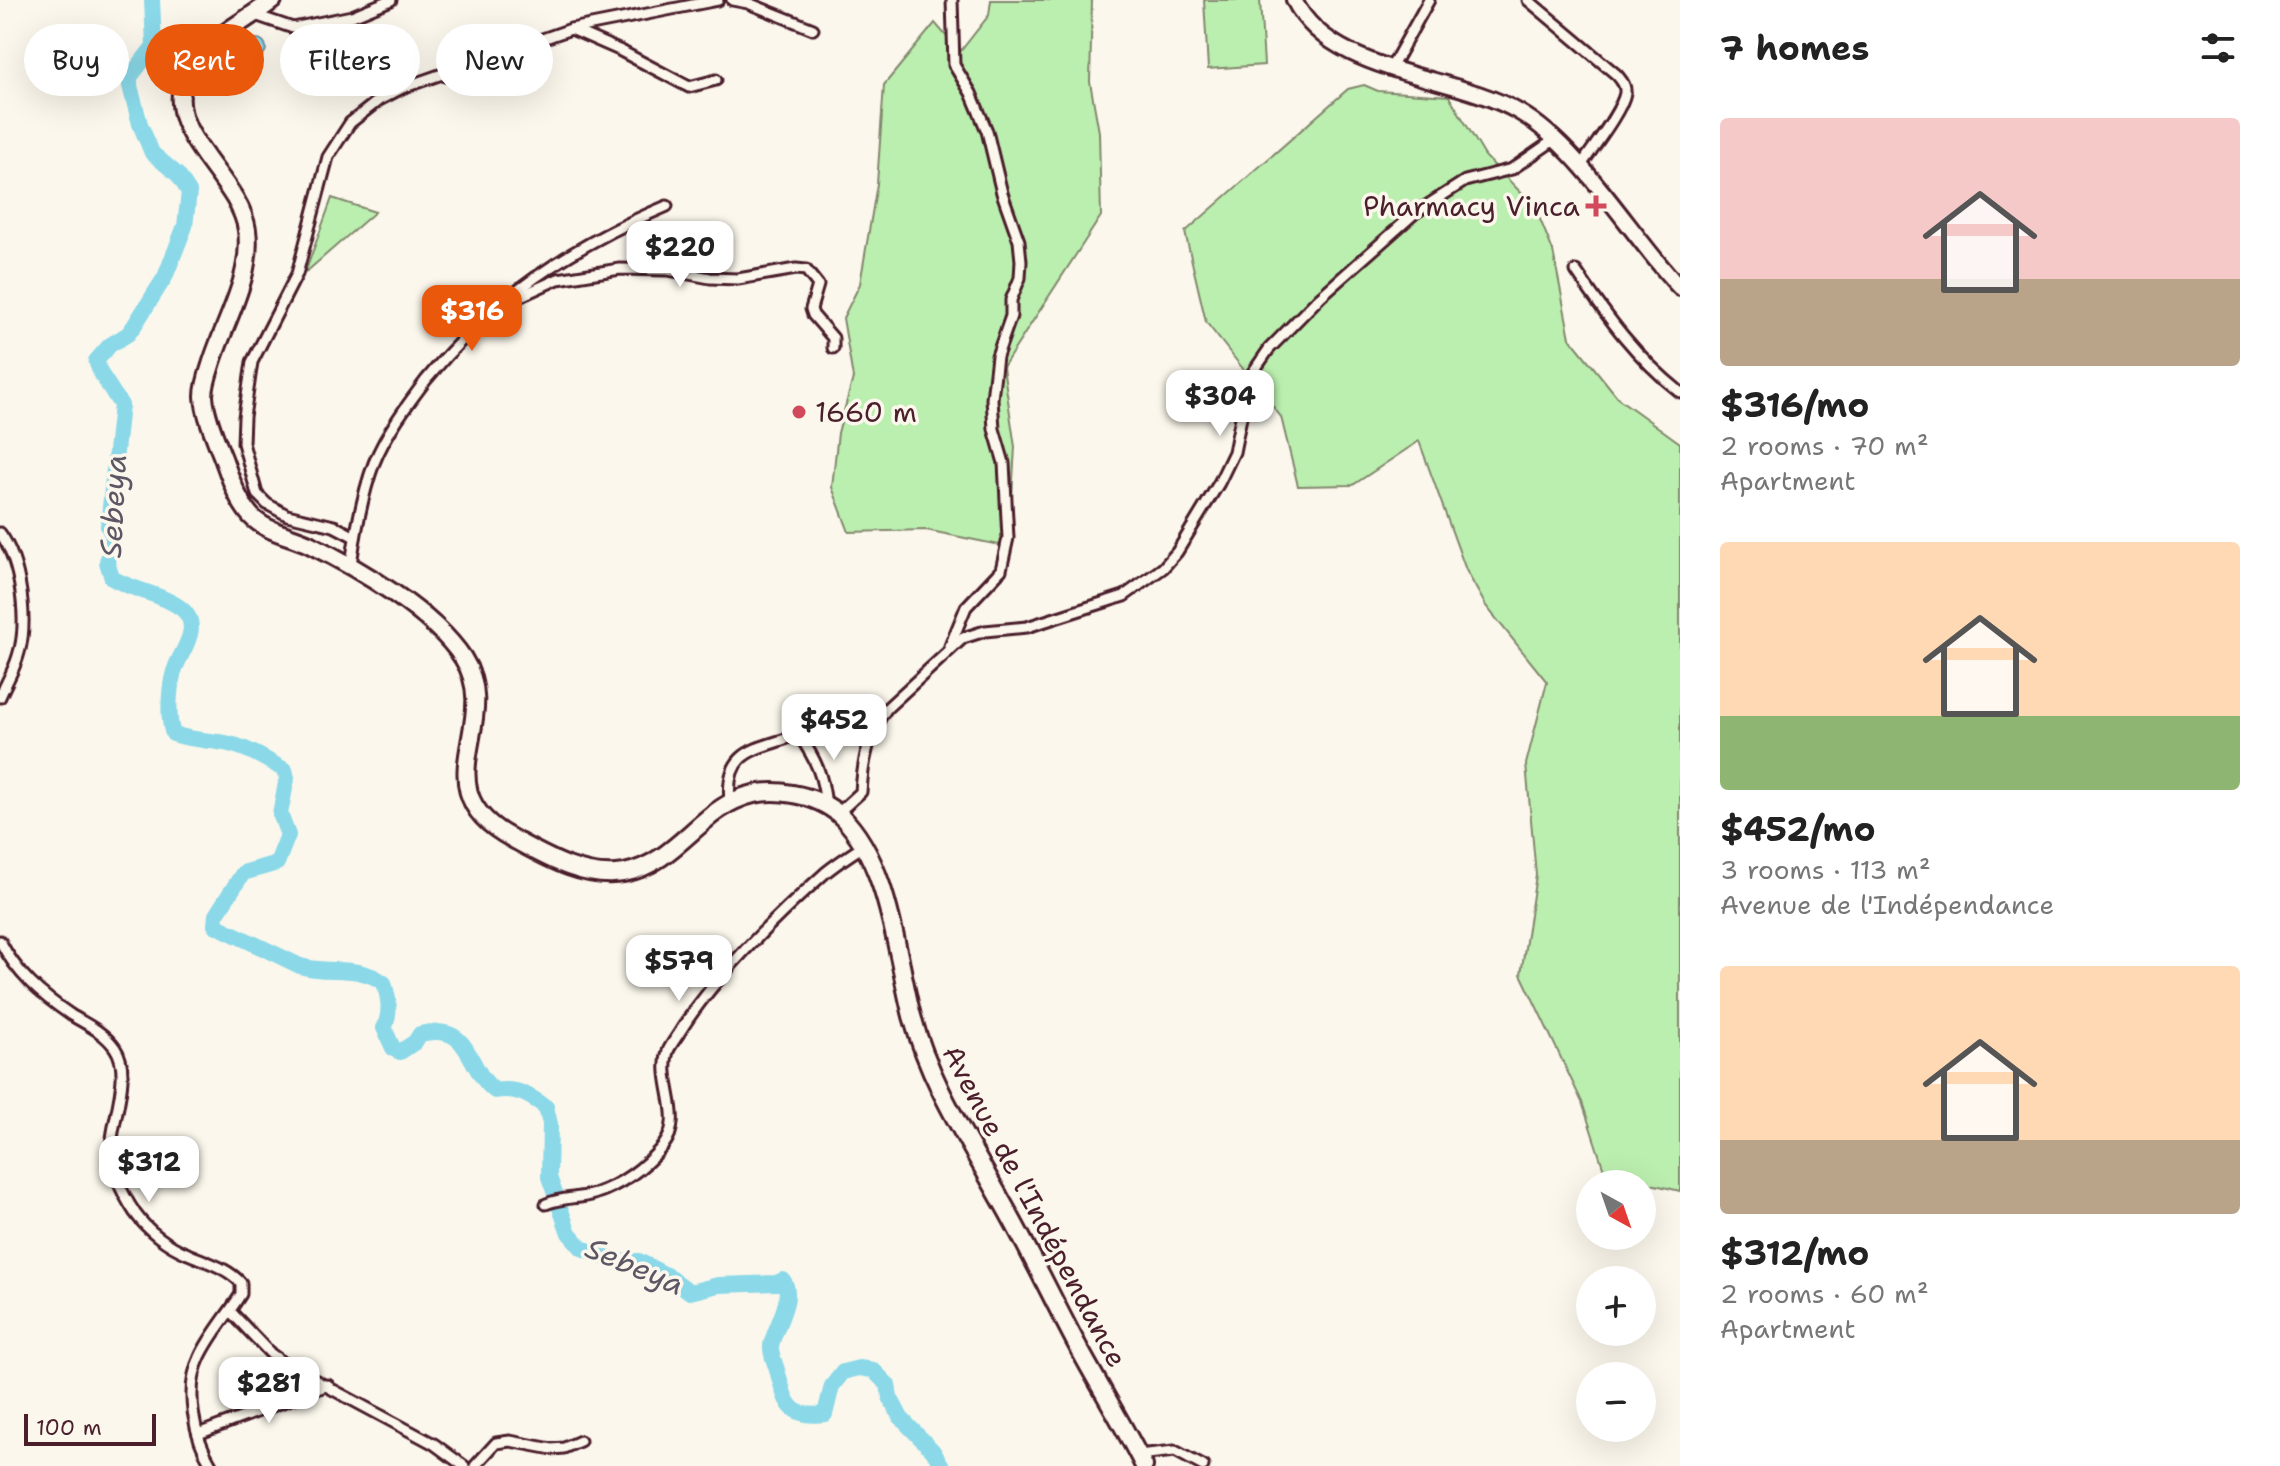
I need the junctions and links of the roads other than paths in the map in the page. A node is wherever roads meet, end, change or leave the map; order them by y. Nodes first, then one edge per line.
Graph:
1 (273, 0) edge
2 (391, 0) edge
3 (718, 0) edge
4 (732, 0) edge
5 (952, 0) edge
6 (1294, 0) edge
7 (1429, 0) edge
8 (1528, 0) edge
9 (255, 15) junction
10 (571, 29) junction
11 (813, 29) dead end
12 (553, 36) edge
13 (1391, 68) junction
14 (436, 78) edge
15 (716, 80) dead end
16 (1554, 140) junction
17 (1580, 167) junction
18 (667, 206) dead end
19 (1576, 271) dead end
20 (1680, 288) edge
21 (491, 310) junction
22 (833, 348) dead end
23 (1680, 392) edge
24 (0, 533) edge
25 (355, 537) junction
26 (351, 564) junction
27 (949, 649) junction
28 (0, 697) edge
29 (879, 719) junction
30 (799, 735) junction
31 (730, 801) junction
32 (832, 809) junction
33 (865, 845) junction
34 (0, 941) edge
35 (554, 1201) dead end
36 (230, 1311) junction
37 (328, 1385) junction
38 (198, 1434) junction
39 (580, 1441) dead end
40 (1141, 1461) edge
41 (212, 1466) edge
42 (464, 1466) edge
43 (475, 1466) edge
44 (1203, 1466) edge

1 - 9 highway
2 - 9 street
3 - 10 street
4 - 11 street
5 - 27 street
6 - 13 main road
7 - 13 street
8 - 17 street
9 - 26 highway
10 - 12 street
10 - 15 street
13 - 16 main road
14 - 25 street
16 - 17 main road
16 - 27 street
17 - 20 main road
18 - 21 street
19 - 23 street
21 - 22 street
21 - 25 street
24 - 28 street
25 - 26 street
26 - 31 highway
27 - 29 street
29 - 30 street
29 - 32 street
30 - 31 street
30 - 32 street
31 - 32 highway
32 - 33 highway, Avenue de l'Indépendance
33 - 35 street
33 - 40 highway, Avenue de l'Indépendance
34 - 36 street
36 - 37 street
36 - 38 street
37 - 38 street
37 - 42 street
38 - 41 street
39 - 43 street
40 - 44 street

